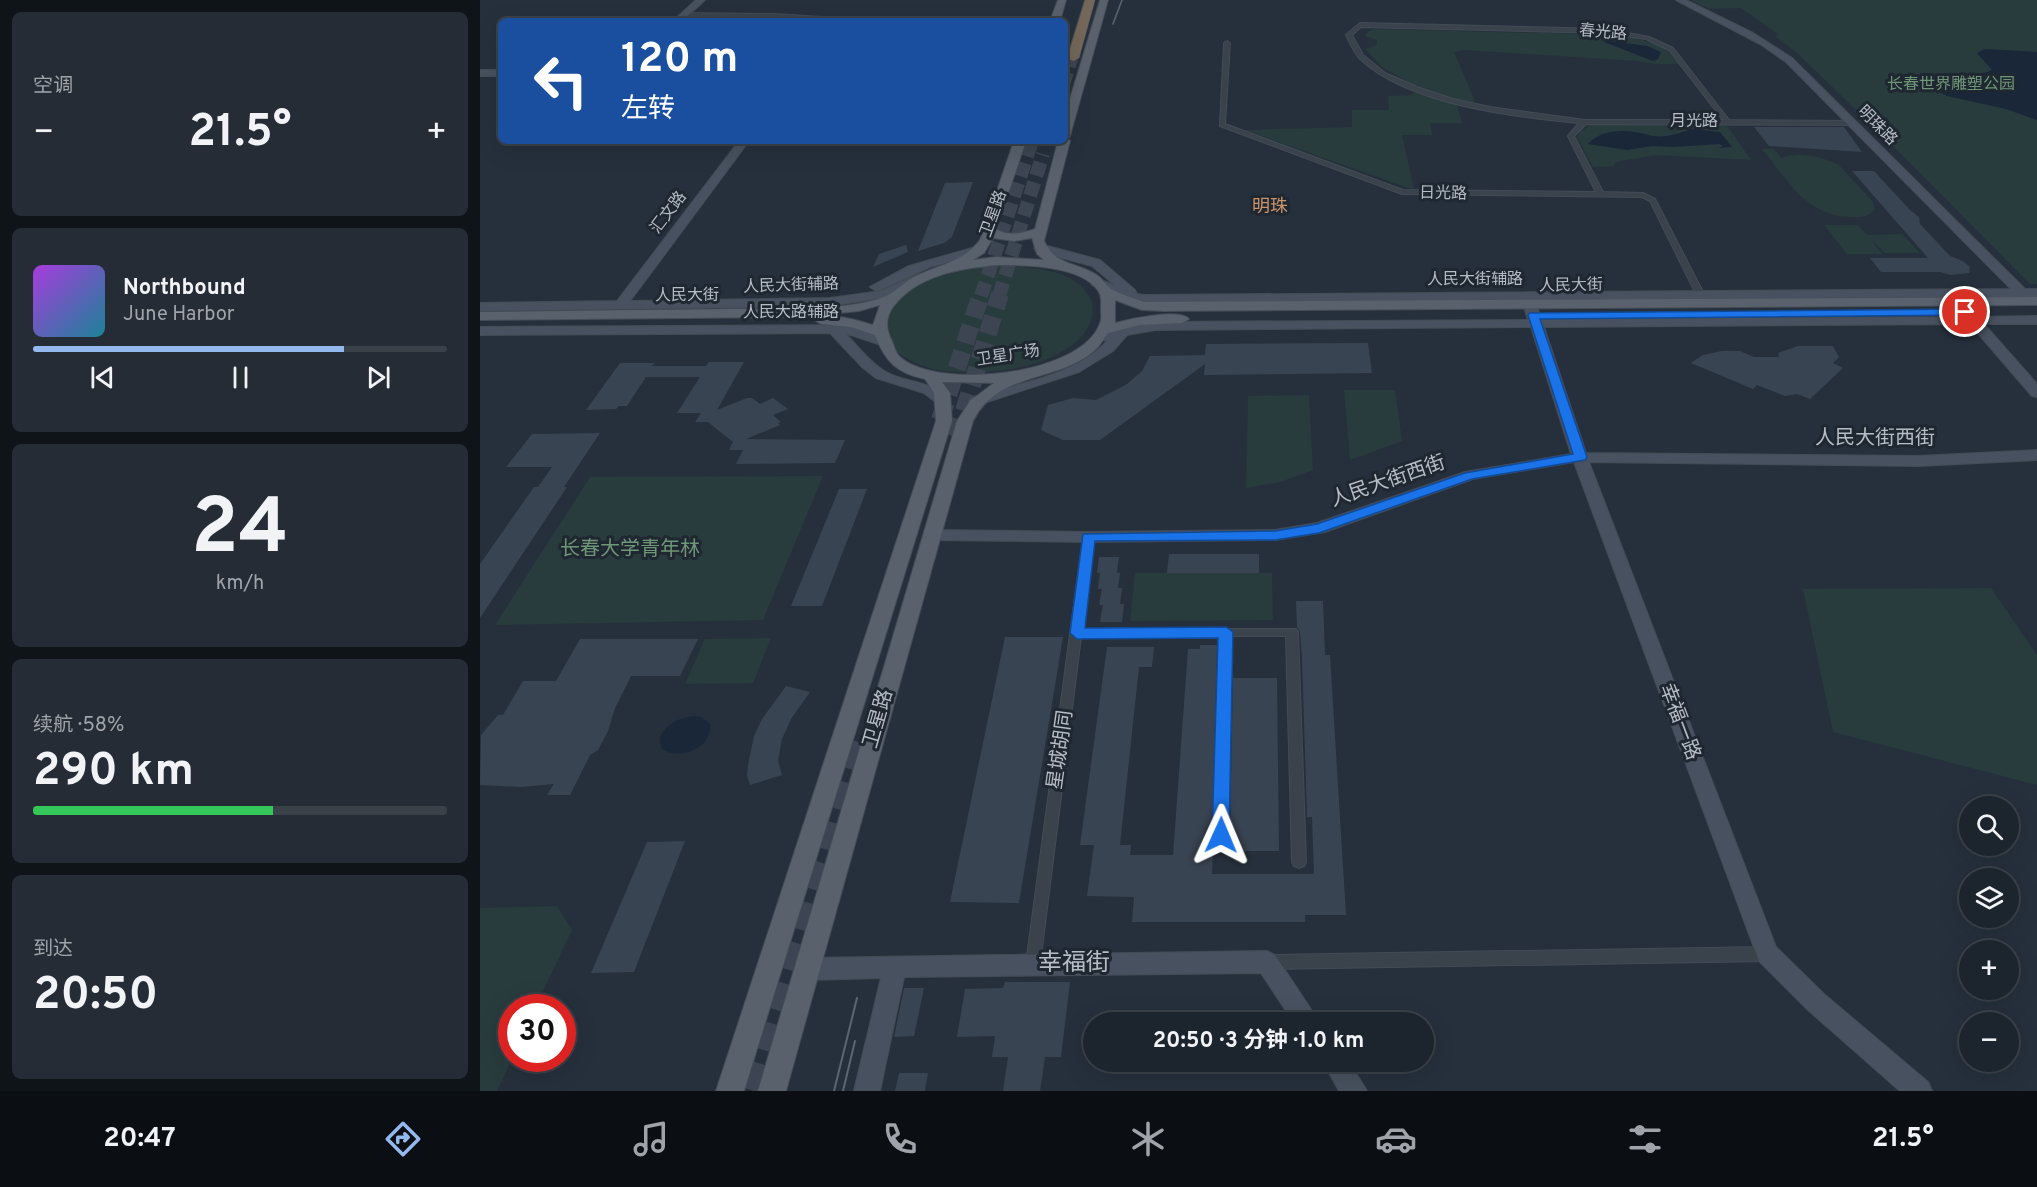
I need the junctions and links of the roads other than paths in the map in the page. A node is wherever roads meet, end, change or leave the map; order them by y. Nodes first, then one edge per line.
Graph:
1 (701, 0) edge
2 (1062, 0) edge
3 (1090, 0) edge
4 (1104, 0) edge
5 (1680, 0) edge
6 (680, 18) edge
7 (806, 18) edge
8 (1056, 18) edge
9 (1227, 43) dead end
10 (1073, 58) tunnel mouth
11 (480, 73) edge
12 (498, 73) edge
13 (1727, 121) junction
14 (1584, 122) junction
15 (1851, 122) junction
16 (1068, 124) edge
17 (742, 144) edge
18 (1019, 144) edge
19 (1063, 144) edge
20 (1601, 195) junction
21 (990, 230) junction
22 (1040, 231) junction
23 (1040, 248) junction
24 (979, 250) junction
25 (1064, 267) junction
26 (946, 269) junction
27 (919, 278) junction
28 (1096, 282) junction
29 (1108, 293) junction
30 (1700, 294) junction
31 (892, 298) junction
32 (1136, 298) junction
33 (2033, 300) edge
34 (841, 301) junction
35 (621, 306) junction
36 (480, 307) edge
37 (1960, 307) junction
38 (1531, 310) junction
39 (480, 316) edge
40 (2037, 320) edge
41 (480, 321) edge
42 (833, 329) junction
43 (480, 331) edge
44 (1122, 332) junction
45 (1103, 334) junction
46 (882, 337) junction
47 (930, 375) junction
48 (1022, 376) junction
49 (2037, 393) edge
50 (943, 400) junction
51 (976, 402) junction
52 (2037, 455) edge
53 (1580, 457) junction
54 (932, 535) junction
55 (1088, 537) junction
56 (1226, 632) junction
57 (1077, 633) junction
58 (1221, 835) dead end
59 (1299, 862) dead end
60 (1767, 954) junction
61 (1267, 962) junction
62 (1033, 964) junction
63 (896, 966) junction
64 (808, 969) junction
65 (1301, 1012) edge
66 (1342, 1072) edge
67 (730, 1091) edge
68 (772, 1091) edge
69 (867, 1091) edge
70 (1354, 1091) edge
71 (1919, 1091) edge

1 - 6 street
2 - 8 main road
3 - 10 highway
4 - 16 main road
5 - 15 street, 明珠路
6 - 7 street
9 - 20 street, 日光路
11 - 12 street
13 - 14 street, 月光路
13 - 14 street, 春光路
13 - 15 street, 月光路
14 - 20 street
15 - 33 street, 明珠路
17 - 35 street, 汇文路
18 - 21 main road, 卫星路
19 - 22 main road
20 - 30 street, 日光路
21 - 22 main road
21 - 24 main road, 卫星路
22 - 23 main road
23 - 25 main road
23 - 32 street
24 - 26 main road, 卫星路
24 - 34 street
25 - 26 main road
25 - 28 main road
26 - 27 main road
27 - 31 main road
27 - 34 street, 人民大街辅路
28 - 29 main road
28 - 32 street, 人民大街辅路
29 - 38 main road, 人民大街
29 - 45 main road
30 - 37 street, 人民大街辅路
30 - 38 street, 人民大街辅路
31 - 39 main road, 人民大街
31 - 46 main road
32 - 38 street, 人民大街辅路
33 - 37 main road, 人民大街
33 - 37 street, 人民大街辅路
34 - 35 street, 人民大街辅路
35 - 36 street, 人民大街辅路
37 - 38 main road, 人民大街
37 - 40 street, 人民大街辅路
37 - 49 street
38 - 44 street, 人民大街辅路
38 - 45 main road, 人民大街
38 - 53 street, 幸福一路
41 - 46 main road, 人民大街
42 - 43 street, 人民大路辅路
42 - 46 street, 人民大路辅路
42 - 50 street
44 - 45 street, 人民大街辅路
44 - 51 street
45 - 48 main road, 卫星广场
46 - 47 main road, 卫星广场
47 - 48 main road, 卫星广场
47 - 50 main road
48 - 51 main road
50 - 67 main road, 卫星路
51 - 54 main road, 卫星路
52 - 53 street, 人民大街西街
53 - 55 street, 人民大街西街
53 - 60 street, 幸福一路
54 - 55 street, 人民大街西街
54 - 64 main road, 卫星路
55 - 57 street, 星城胡同
56 - 57 street
56 - 58 street
56 - 59 street
57 - 62 street, 星城胡同
60 - 61 street
60 - 71 street, 幸福一路
61 - 62 street, 幸福街
61 - 65 street
62 - 63 street, 幸福街
63 - 64 street, 幸福街
63 - 69 street
64 - 68 main road, 卫星路
66 - 70 street

